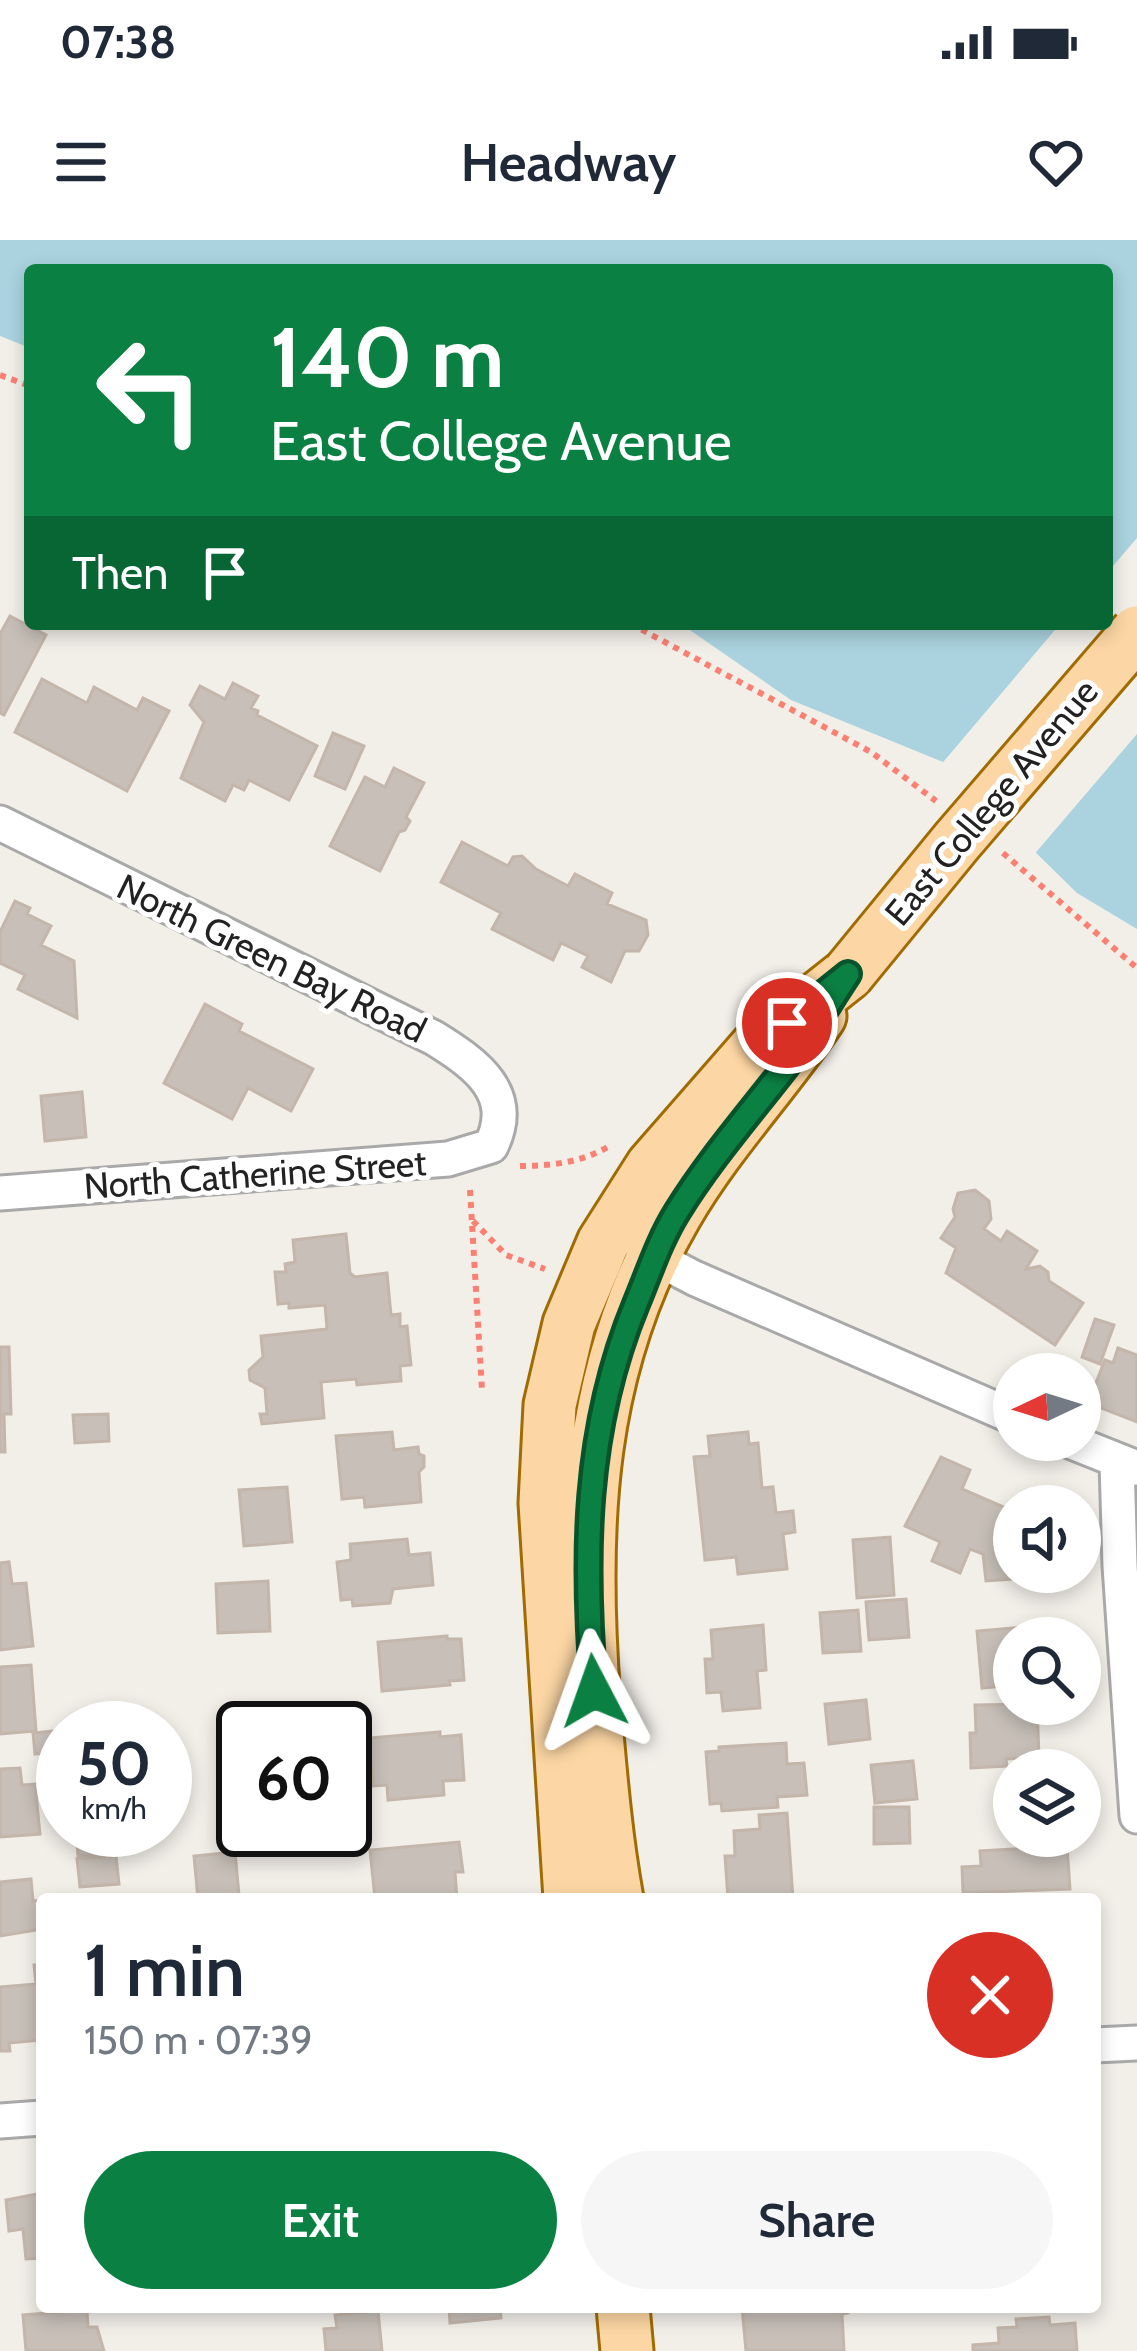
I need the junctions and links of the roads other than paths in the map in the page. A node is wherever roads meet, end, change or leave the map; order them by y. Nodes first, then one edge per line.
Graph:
1 (1137, 632) edge
2 (0, 823) edge
3 (848, 974) junction
4 (484, 1146) joint
5 (0, 1192) edge
6 (654, 1256) junction
7 (993, 1408) edge
8 (1127, 1465) edge
9 (1137, 1816) edge
10 (570, 1893) edge
11 (616, 1893) edge
12 (1137, 2043) edge
13 (1101, 2045) edge
14 (36, 2118) edge
15 (0, 2121) edge
16 (624, 2313) edge
17 (627, 2351) edge

1 - 3 main road, East College Avenue, bridge
2 - 4 street, North Green Bay Road
3 - 6 main road, East College Avenue
3 - 10 main road, East College Avenue
4 - 5 street, North Catherine Street
6 - 7 street
6 - 11 main road, East College Avenue
8 - 9 street
12 - 13 street
14 - 15 street
16 - 17 main road

